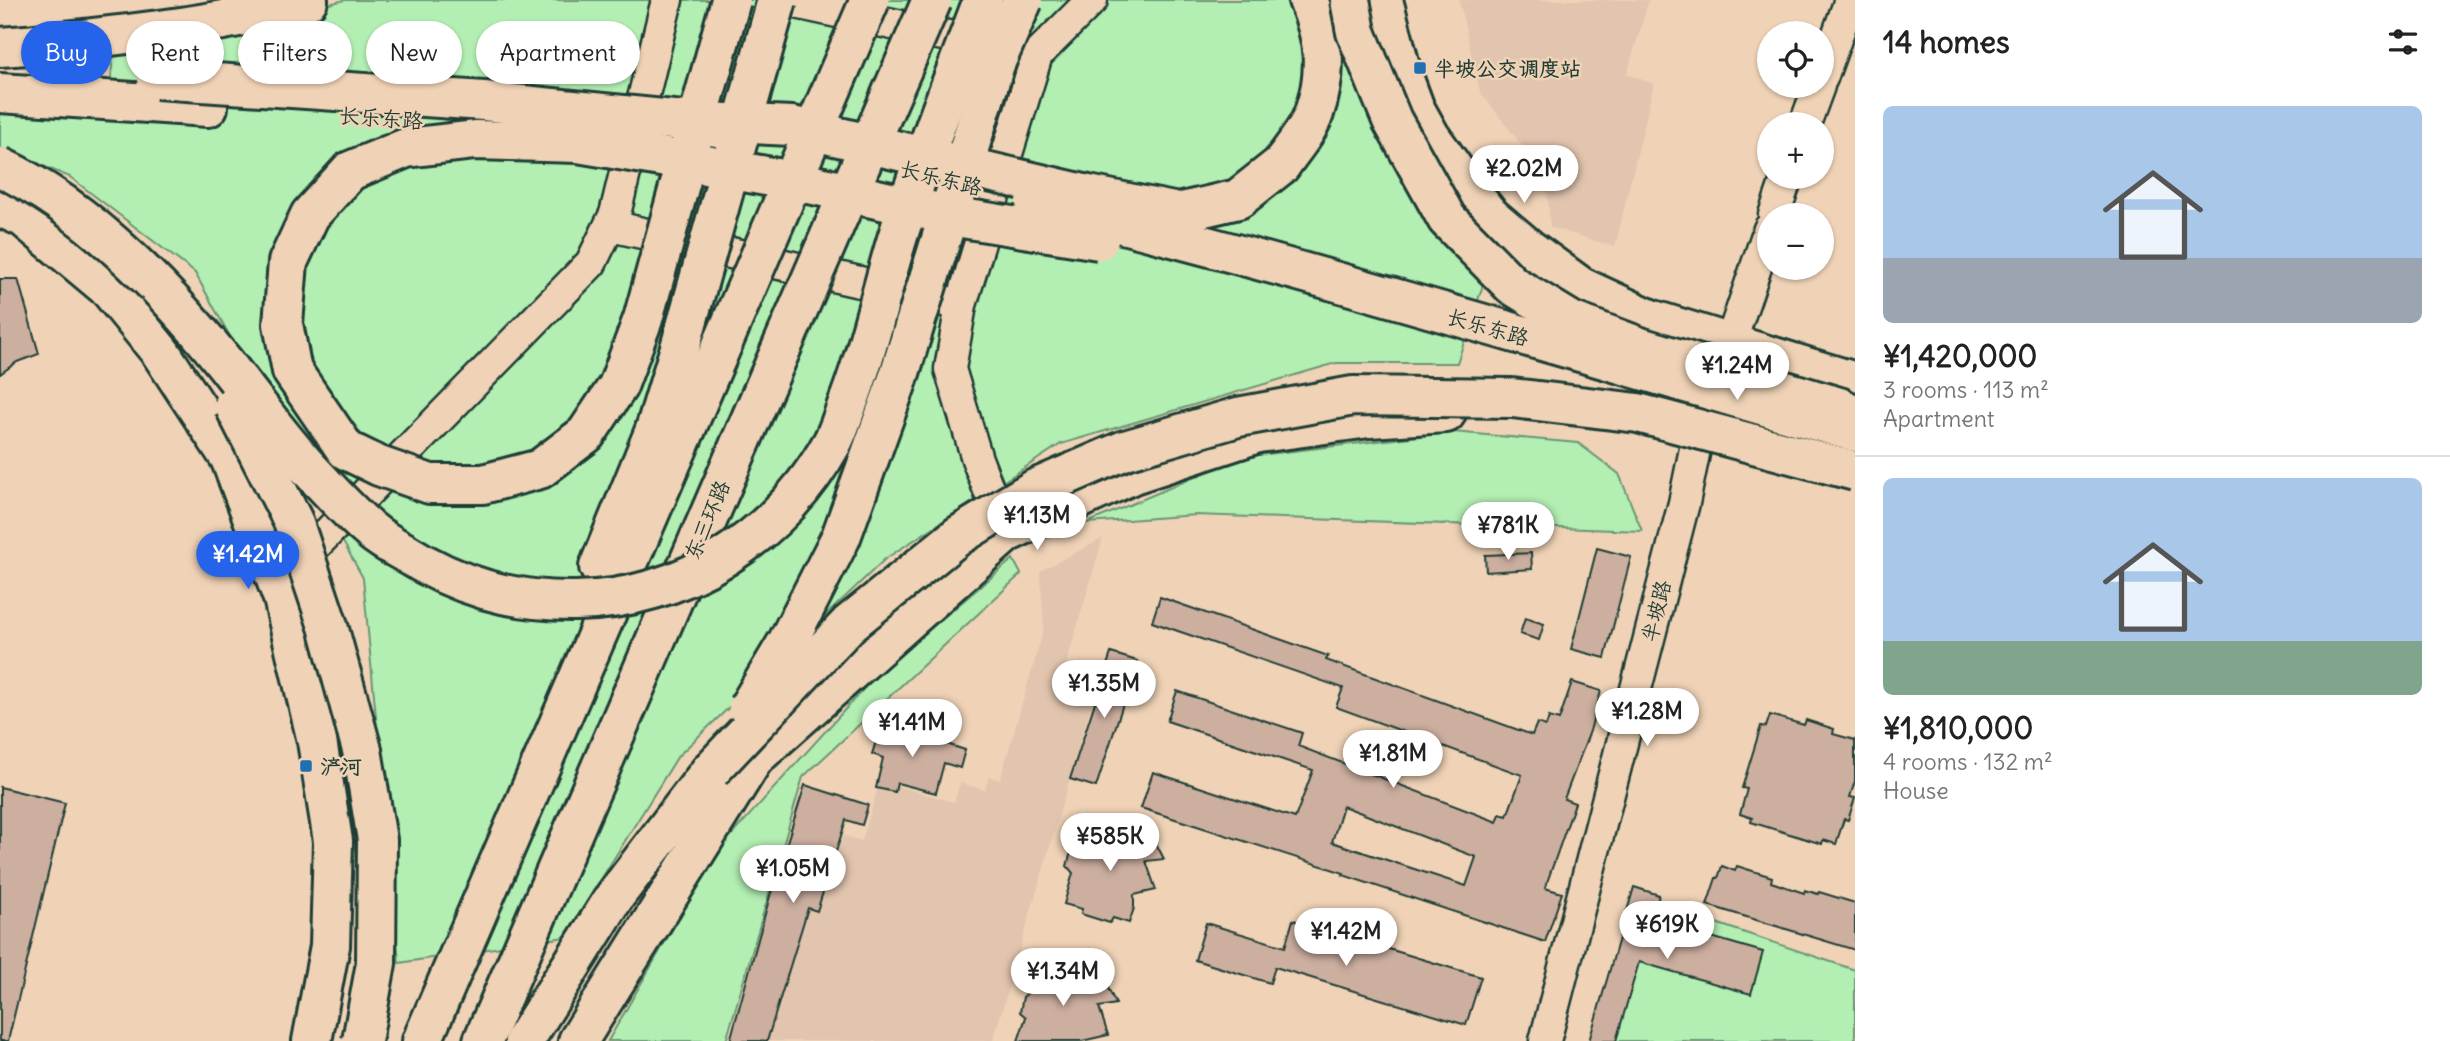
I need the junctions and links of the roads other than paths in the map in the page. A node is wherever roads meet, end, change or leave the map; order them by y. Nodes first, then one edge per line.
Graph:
1 (308, 0) edge
2 (667, 0) edge
3 (731, 0) edge
4 (777, 0) edge
5 (782, 0) edge
6 (870, 0) edge
7 (932, 0) edge
8 (983, 0) edge
9 (1023, 0) edge
10 (1092, 0) edge
11 (1308, 0) edge
12 (1350, 0) edge
13 (1383, 0) edge
14 (1850, 0) edge
15 (1847, 32) edge
16 (9, 54) edge
17 (1037, 55) junction
18 (1834, 56) edge
19 (0, 93) edge
20 (683, 121) junction
21 (0, 167) edge
22 (0, 207) edge
23 (611, 226) junction
24 (1099, 240) junction
25 (1757, 264) edge
26 (172, 301) junction
27 (961, 305) junction
28 (1729, 345) junction
29 (1855, 382) edge
30 (1855, 415) edge
31 (671, 429) junction
32 (1855, 432) edge
33 (1696, 444) junction
34 (1855, 454) edge
35 (1855, 471) edge
36 (1855, 488) edge
37 (1006, 533) junction
38 (270, 566) junction
39 (711, 770) junction
40 (312, 1041) edge
41 (362, 1041) edge
42 (422, 1041) edge
43 (483, 1041) edge
44 (524, 1041) edge
45 (578, 1041) edge
46 (1545, 1041) edge

1 - 16 main road
2 - 23 street
3 - 24 main road, bridge
4 - 31 main road, bridge
5 - 17 street
6 - 31 main road, bridge
7 - 43 main road, 东三环路, bridge
8 - 26 main road, bridge
9 - 39 main road, bridge
10 - 17 street
11 - 20 main road, bridge
12 - 30 main road, bridge
13 - 28 main road
14 - 15 street
15 - 18 street
16 - 20 main road, 长乐东路, bridge
17 - 27 street
19 - 24 main road, 长乐东路, bridge
20 - 32 main road, 长乐东路, bridge
21 - 26 main road, bridge
22 - 38 main road
23 - 27 street
23 - 38 street
24 - 34 main road, 长乐东路
25 - 28 street, 半坡路
26 - 41 main road, bridge
27 - 37 street
28 - 29 main road
28 - 33 street, 半坡路
31 - 42 main road
33 - 36 main road
33 - 37 main road
33 - 46 street, 半坡路
35 - 39 main road, bridge
37 - 45 main road
38 - 40 main road
39 - 44 main road

